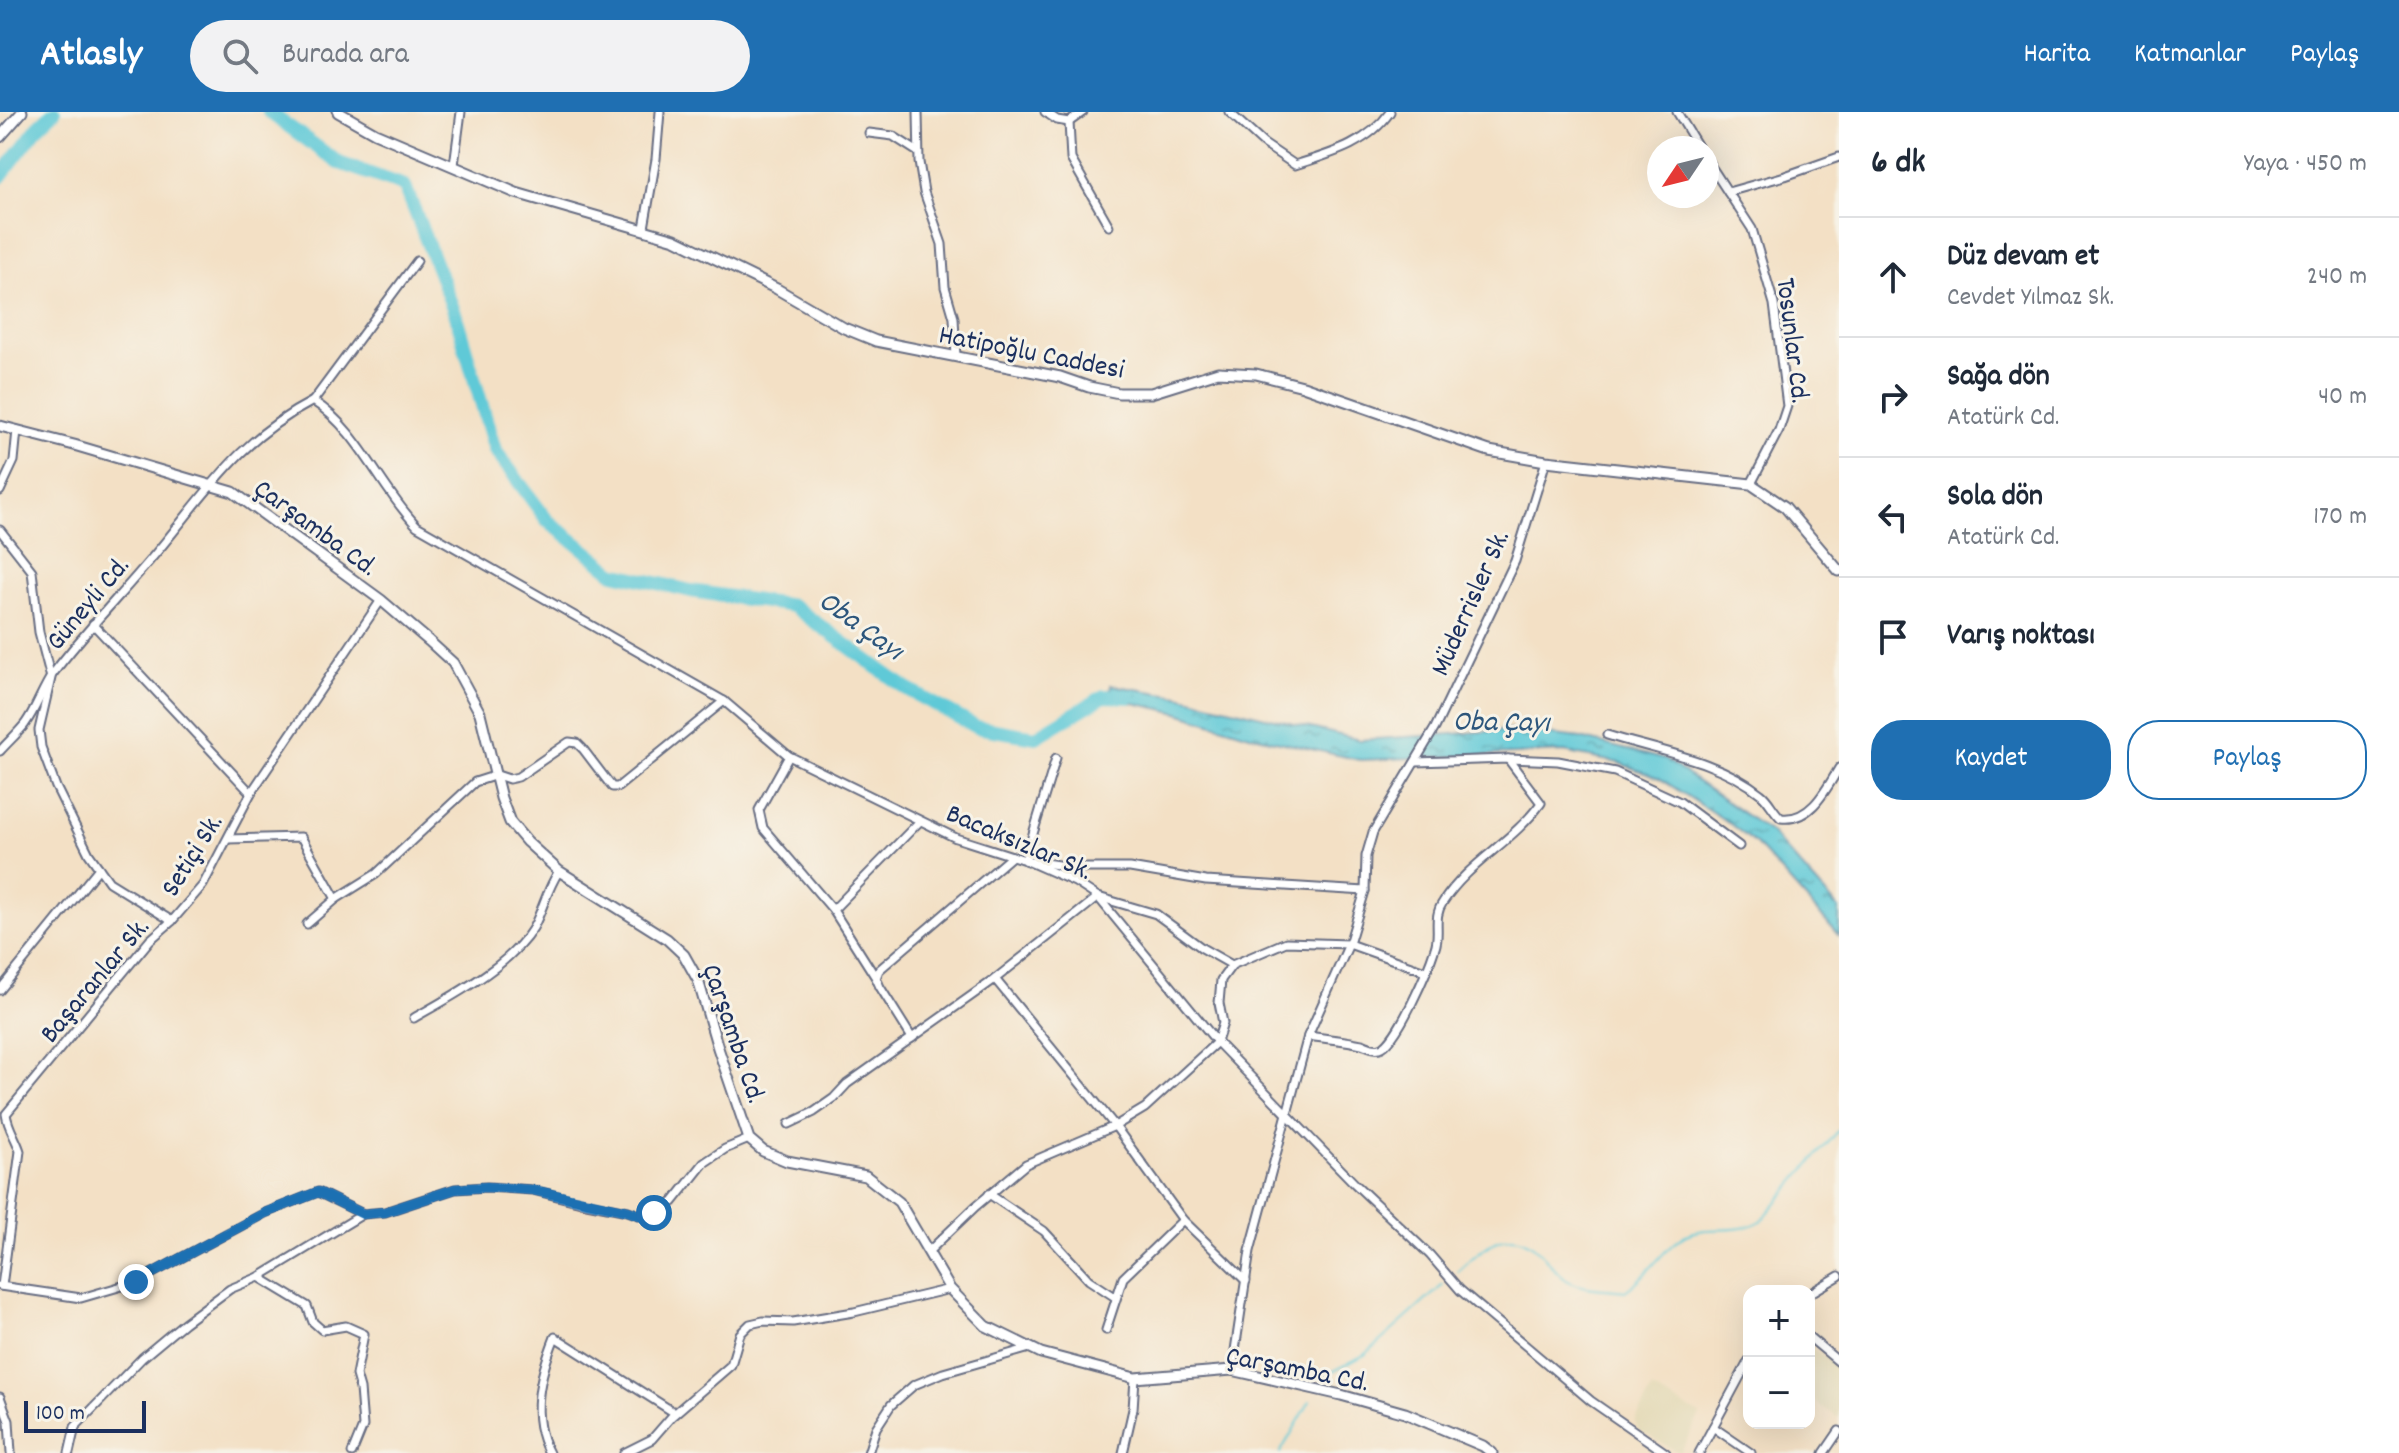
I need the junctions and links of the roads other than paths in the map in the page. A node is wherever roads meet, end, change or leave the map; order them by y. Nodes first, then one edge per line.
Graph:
1 (22, 112) edge
2 (338, 112) edge
3 (461, 112) edge
4 (660, 112) edge
5 (918, 112) edge
6 (1045, 112) edge
7 (1083, 112) edge
8 (1229, 112) edge
9 (1390, 112) edge
10 (1677, 112) edge
11 (1069, 122) junction
12 (869, 133) dead end
13 (1692, 136) edge
14 (0, 137) edge
15 (918, 152) junction
16 (1839, 157) edge
17 (454, 165) junction
18 (1719, 178) edge
19 (1728, 192) junction
20 (1109, 226) dead end
21 (644, 228) junction
22 (417, 261) dead end
23 (956, 357) junction
24 (313, 401) junction
25 (0, 426) edge
26 (17, 430) junction
27 (1546, 461) junction
28 (209, 484) junction
29 (1751, 484) junction
30 (0, 491) edge
31 (0, 530) edge
32 (1839, 571) edge
33 (381, 600) junction
34 (93, 624) junction
35 (51, 678) junction
36 (724, 701) junction
37 (25, 724) junction
38 (39, 730) junction
39 (1607, 735) dead end
40 (0, 751) edge
41 (789, 756) junction
42 (1056, 758) dead end
43 (1508, 759) junction
44 (1416, 762) junction
45 (1839, 768) edge
46 (497, 775) junction
47 (251, 793) junction
48 (920, 821) junction
49 (228, 839) junction
50 (1739, 846) dead end
51 (1012, 856) junction
52 (1025, 860) junction
53 (99, 868) junction
54 (559, 871) junction
55 (1365, 891) junction
56 (1098, 897) junction
57 (336, 899) junction
58 (833, 910) junction
59 (172, 921) junction
60 (307, 924) dead end
61 (1349, 944) junction
62 (1232, 965) junction
63 (1425, 971) junction
64 (876, 978) junction
65 (995, 979) junction
66 (0, 990) edge
67 (414, 1018) dead end
68 (1308, 1036) junction
69 (912, 1038) junction
70 (1217, 1042) junction
71 (1287, 1114) junction
72 (789, 1124) dead end
73 (1115, 1126) junction
74 (749, 1139) junction
75 (989, 1194) junction
76 (363, 1214) junction
77 (1183, 1220) junction
78 (928, 1252) junction
79 (1839, 1276) edge
80 (259, 1277) junction
81 (1246, 1281) junction
82 (1, 1286) edge
83 (950, 1289) junction
84 (1815, 1290) edge
85 (1115, 1297) junction
86 (1106, 1330) dead end
87 (1815, 1342) edge
88 (1030, 1348) junction
89 (1839, 1362) edge
90 (1232, 1370) junction
91 (1743, 1371) edge
92 (1135, 1378) junction
93 (0, 1397) edge
94 (675, 1413) junction
95 (1713, 1427) junction
96 (1839, 1431) edge
97 (11, 1453) edge
98 (69, 1453) edge
99 (352, 1453) edge
100 (549, 1453) edge
101 (624, 1453) edge
102 (868, 1453) edge
103 (1123, 1453) edge
104 (1492, 1453) edge
105 (1666, 1453) edge
106 (1699, 1453) edge
107 (1751, 1453) edge
108 (1824, 1453) edge

1 - 14 street
2 - 17 street, Hatipoğlu Caddesi
3 - 17 street
4 - 21 street
5 - 15 street
6 - 11 street
7 - 11 street
8 - 9 street
10 - 13 street
11 - 20 street
12 - 15 street
15 - 23 street
16 - 19 street
17 - 21 street, Hatipoğlu Caddesi
18 - 19 street, Tosunlar Cd.
19 - 29 street, Tosunlar Cd.
21 - 23 street, Hatipoğlu Caddesi
22 - 24 street
23 - 27 street, Hatipoğlu Caddesi
24 - 28 street, Güneyli Cd.
24 - 36 street, Bacaksızlar Sk.
25 - 26 street, Çarşamba Cd.
26 - 28 street, Çarşamba Cd.
26 - 30 street
27 - 29 street, Hatipoğlu Caddesi
27 - 44 street, Müderrisler Sk.
28 - 33 street, Çarşamba Cd.
28 - 34 street, Güneyli Cd.
29 - 32 street
31 - 35 street
33 - 46 street, Çarşamba Cd.
33 - 47 street, Setiçi Sk.
34 - 35 street, Güneyli Cd.
34 - 47 street
35 - 37 street, Güneyli Cd.
35 - 38 street, Setiçi Sk.
36 - 41 street, Bacaksızlar Sk.
36 - 46 street
37 - 38 street
37 - 40 street, Güneyli Cd.
38 - 53 street, Setiçi Sk.
39 - 45 street
41 - 48 street, Bacaksızlar Sk.
41 - 58 street
42 - 52 street
43 - 44 street
43 - 50 street
43 - 63 street
44 - 55 street, Müderrisler Sk.
46 - 54 street, Çarşamba Cd.
46 - 57 street
47 - 49 street, Setiçi Sk.
48 - 51 street, Bacaksızlar Sk.
48 - 58 street
49 - 57 street
49 - 59 street, Setiçi Sk.
51 - 52 street, Bacaksızlar Sk.
51 - 64 street
52 - 55 street
52 - 56 street, Bacaksızlar Sk.
53 - 59 street, Setiçi Sk.
53 - 66 street
54 - 67 street
54 - 74 street, Çarşamba Cd.
55 - 61 street, Müderrisler Sk.
56 - 62 street, Bacaksızlar Sk.
56 - 65 street
56 - 70 street
57 - 60 street
58 - 64 street
59 - 82 street, Başaranlar Sk.
61 - 62 street
61 - 63 street
61 - 68 street, Müderrisler Sk.
62 - 70 street
63 - 68 street
64 - 69 street
65 - 69 street
65 - 73 street
68 - 71 street, Müderrisler Sk.
69 - 72 street
70 - 71 street
70 - 73 street
71 - 81 street, Müderrisler Sk.
71 - 105 street
73 - 75 street
73 - 77 street
74 - 76 street
74 - 78 street, Çarşamba Cd.
75 - 78 street
75 - 85 street
76 - 80 street
76 - 82 street
77 - 81 street
77 - 85 street
78 - 83 street, Çarşamba Cd.
79 - 84 street
80 - 98 street
80 - 99 street
81 - 90 street, Müderrisler Sk.
83 - 88 street, Çarşamba Cd.
83 - 94 street
85 - 86 street
87 - 89 street
88 - 92 street, Çarşamba Cd.
88 - 102 street
90 - 92 street, Çarşamba Cd.
90 - 104 street, Çarşamba Cd.
91 - 95 street
92 - 103 street
93 - 97 street
94 - 100 street
94 - 101 street
95 - 106 street
95 - 107 street
96 - 108 street

